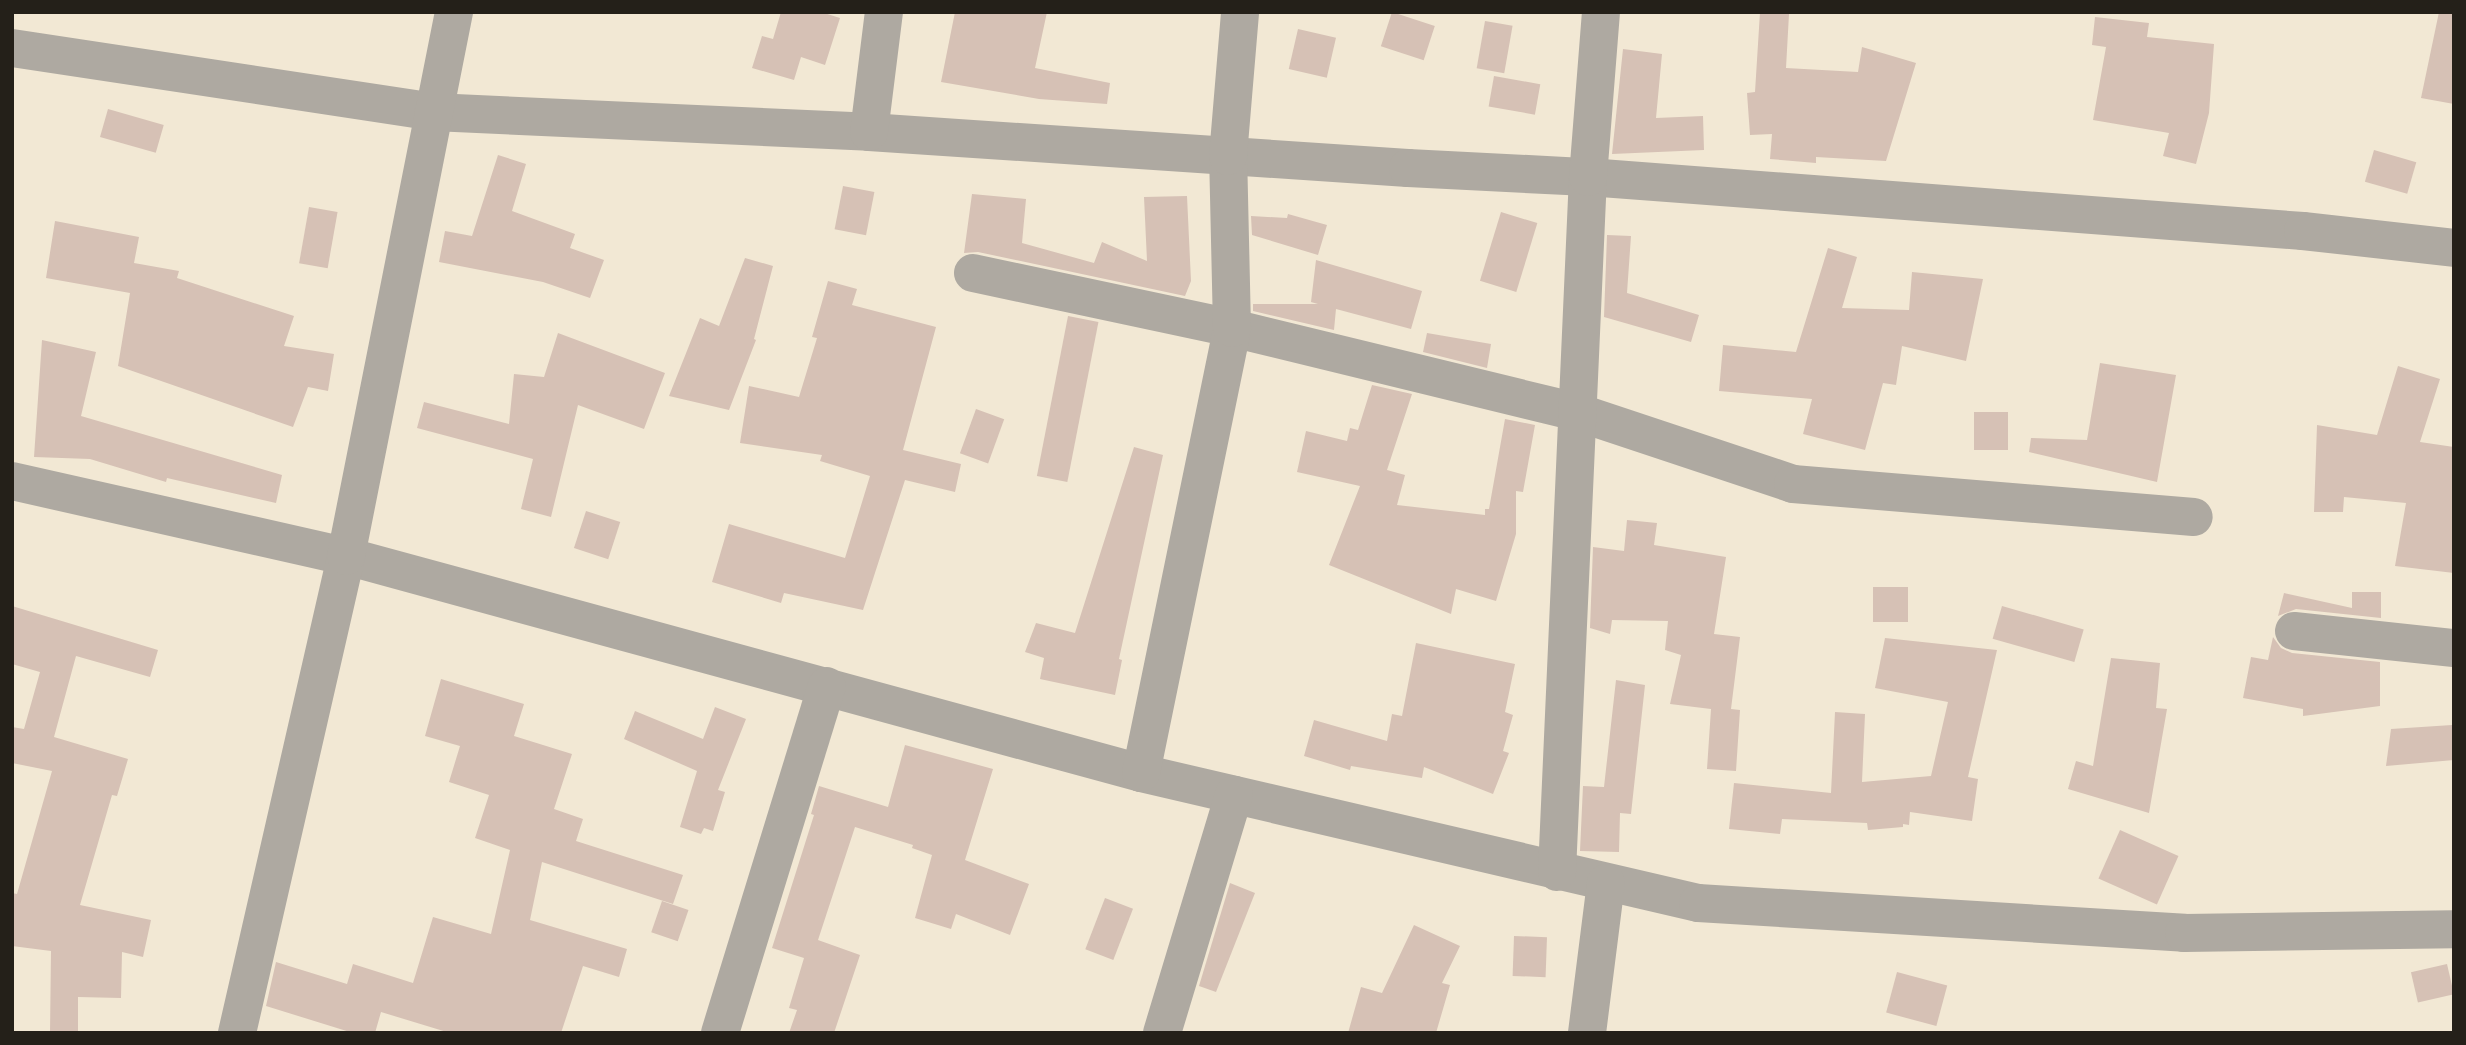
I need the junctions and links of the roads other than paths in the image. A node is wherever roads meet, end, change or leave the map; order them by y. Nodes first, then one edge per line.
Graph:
1 (454, 12) edge
2 (884, 12) edge
3 (1240, 12) edge
4 (1601, 12) edge
5 (12, 48) edge
6 (433, 112) junction
7 (869, 132) junction
8 (1228, 156) junction
9 (1588, 177) junction
10 (2454, 248) edge
11 (973, 273) dead end
12 (1232, 328) junction
13 (1577, 412) junction
14 (12, 481) edge
15 (2193, 517) dead end
16 (346, 556) junction
17 (2294, 631) dead end
18 (2454, 648) edge
19 (827, 686) junction
20 (1141, 773) junction
21 (1234, 795) junction
22 (1557, 872) junction
23 (1606, 883) junction
24 (2454, 929) edge
25 (237, 1033) edge
26 (720, 1033) edge
27 (1162, 1033) edge
28 (1587, 1033) edge

1 - 6 street
2 - 7 street
3 - 8 street
4 - 9 street
5 - 6 street
6 - 7 street
6 - 16 street
7 - 8 street
8 - 9 street
8 - 12 street
9 - 10 street
9 - 13 street
11 - 12 street
12 - 13 street
12 - 20 street
13 - 15 street
13 - 22 street
14 - 16 street
16 - 19 street
16 - 25 street
17 - 18 street
19 - 20 street
19 - 26 street
20 - 21 street
21 - 22 street
21 - 27 street
22 - 23 street
23 - 24 street
23 - 28 street

